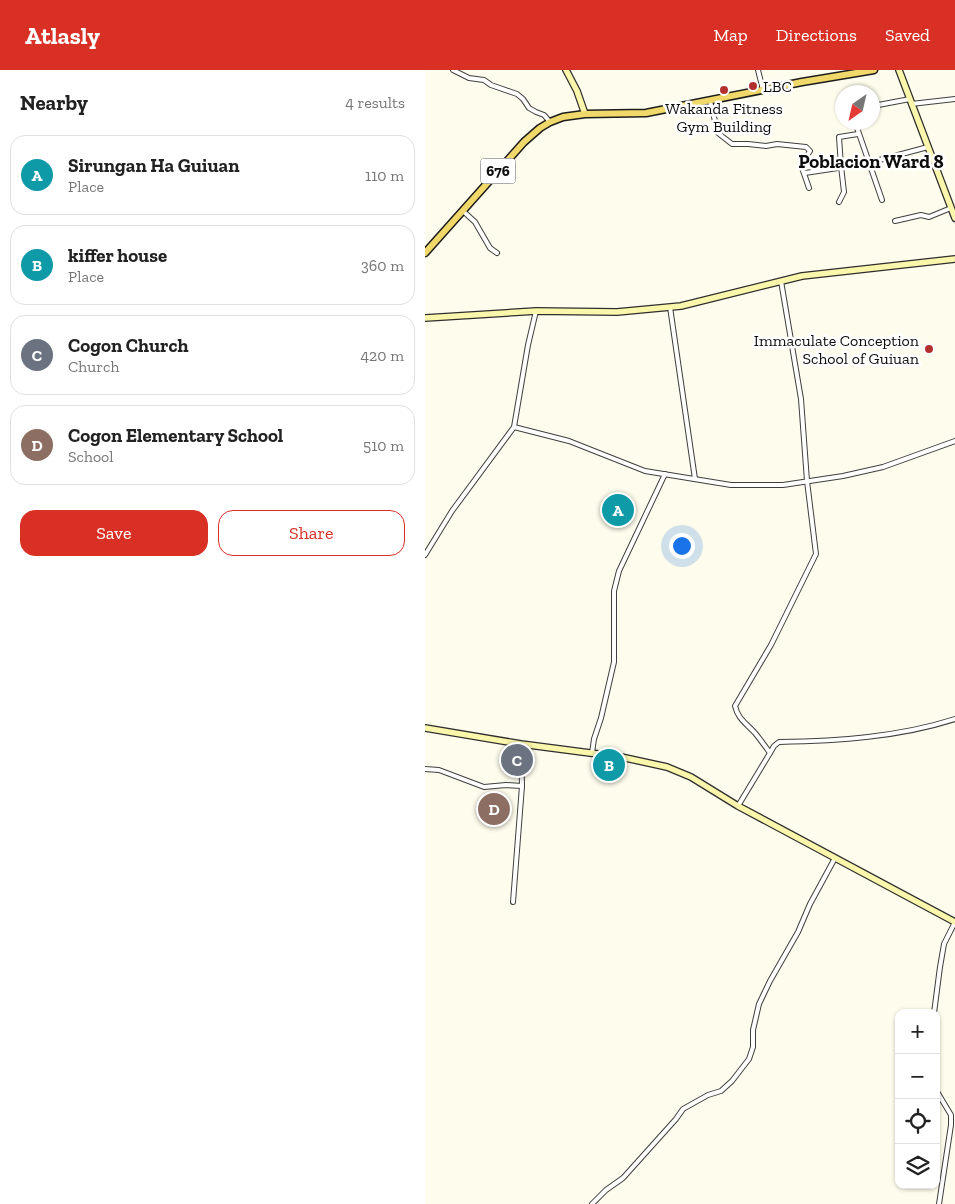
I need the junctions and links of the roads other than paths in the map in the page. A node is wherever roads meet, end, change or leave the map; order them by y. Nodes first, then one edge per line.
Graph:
1 (453, 70) edge
2 (566, 70) edge
3 (758, 70) edge
4 (874, 70) edge
5 (899, 70) edge
6 (834, 73) edge
7 (763, 90) junction
8 (955, 99) edge
9 (710, 101) junction
10 (911, 101) junction
11 (880, 105) edge
12 (585, 114) junction
13 (550, 122) junction
14 (857, 130) edge
15 (858, 134) junction
16 (928, 146) junction
17 (868, 163) junction
18 (841, 166) junction
19 (805, 173) junction
20 (809, 188) dead end
21 (882, 200) dead end
22 (839, 202) dead end
23 (951, 208) junction
24 (463, 211) junction
25 (955, 218) edge
26 (895, 221) dead end
27 (425, 253) edge
28 (497, 253) dead end
29 (955, 259) edge
30 (781, 281) junction
31 (670, 307) junction
32 (536, 311) junction
33 (425, 318) edge
34 (514, 427) junction
35 (955, 441) edge
36 (665, 474) junction
37 (695, 479) junction
38 (807, 481) junction
39 (425, 555) edge
40 (955, 719) edge
41 (425, 728) edge
42 (521, 744) junction
43 (765, 746) junction
44 (774, 746) junction
45 (592, 753) junction
46 (770, 753) junction
47 (425, 769) edge
48 (522, 786) junction
49 (738, 806) junction
50 (835, 858) junction
51 (513, 902) dead end
52 (955, 922) edge
53 (935, 1009) edge
54 (940, 1097) edge
55 (951, 1115) junction
56 (955, 1119) edge
57 (953, 1126) edge
58 (592, 1204) edge
59 (939, 1204) edge

1 - 13 street
2 - 12 street
3 - 7 street
4 - 6 main road, 676
5 - 10 street
6 - 7 main road, 676
7 - 9 main road, 676
8 - 10 street
9 - 12 main road, 676
9 - 19 street
10 - 11 street
10 - 16 street
12 - 13 main road, 676
13 - 24 main road, 676
14 - 15 street
15 - 17 street
15 - 18 street
16 - 17 street
16 - 23 street
17 - 21 street
18 - 19 street
18 - 22 street
19 - 20 street
23 - 25 street
23 - 26 street
24 - 27 main road, 676
24 - 28 street
29 - 30 street
30 - 31 street
30 - 38 street
31 - 32 street
31 - 37 street
32 - 33 street
32 - 34 street
34 - 36 street
34 - 39 street
35 - 38 street
36 - 37 street
36 - 45 street
37 - 38 street
38 - 43 street
40 - 44 street
41 - 42 street
42 - 45 street
42 - 48 street
43 - 44 street
43 - 46 street
44 - 46 street
45 - 49 street
46 - 49 street
47 - 48 street
48 - 51 street
49 - 50 street
50 - 52 street
50 - 58 street
52 - 53 street
54 - 55 street
55 - 56 street
55 - 57 street
57 - 59 street

